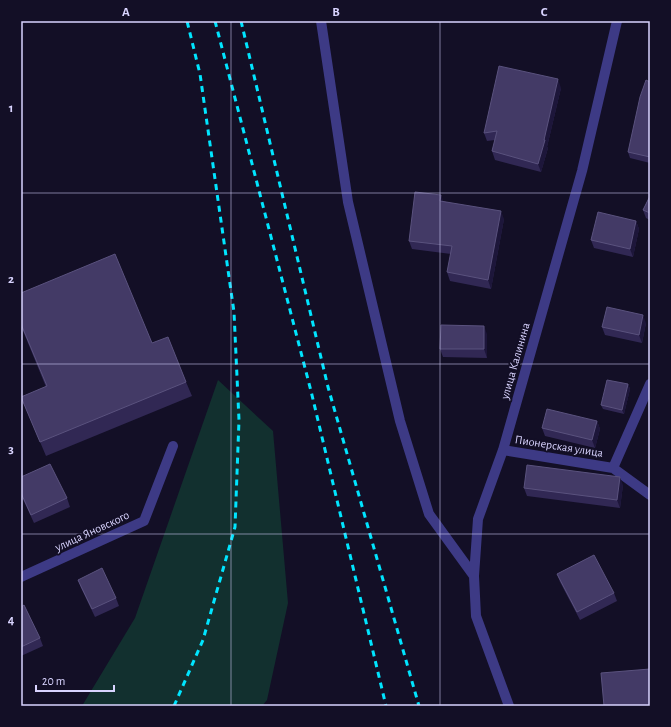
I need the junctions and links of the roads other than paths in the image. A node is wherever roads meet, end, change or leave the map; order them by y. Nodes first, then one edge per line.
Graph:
1 (321, 21) edge
2 (617, 21) edge
3 (650, 384) edge
4 (172, 446) dead end
5 (503, 450) junction
6 (613, 468) junction
7 (650, 495) edge
8 (474, 576) junction
9 (21, 577) edge
10 (509, 706) edge

1 - 8 street
2 - 5 street, улица Калинина
3 - 6 street
4 - 9 street, улица Яновского
5 - 6 street, Пионерская улица
5 - 8 street, улица Калинина
6 - 7 street, Пионерская улица
8 - 10 street, улица Калинина

